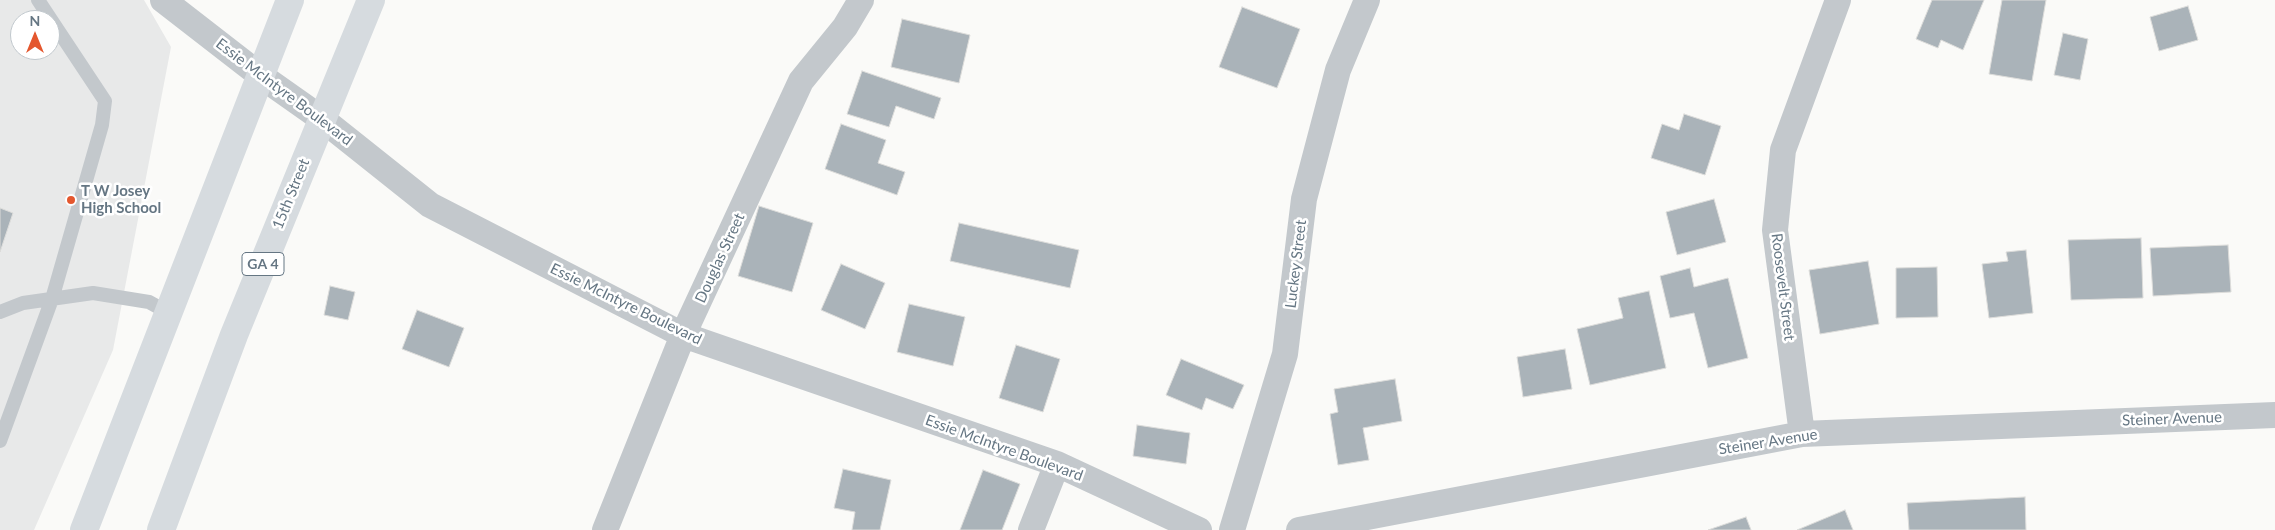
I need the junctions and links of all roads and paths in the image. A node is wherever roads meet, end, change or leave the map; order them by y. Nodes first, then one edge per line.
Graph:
1 (38, 0) edge
2 (163, 0) edge
3 (290, 0) edge
4 (371, 0) edge
5 (862, 0) edge
6 (1367, 0) edge
7 (1838, 0) edge
8 (261, 76) junction
9 (322, 119) junction
10 (52, 299) junction
11 (0, 312) edge
12 (169, 312) junction
13 (683, 335) junction
14 (2275, 415) edge
15 (1802, 434) junction
16 (0, 441) edge
17 (1057, 464) junction
18 (84, 530) edge
19 (162, 530) edge
20 (605, 530) edge
21 (1031, 530) edge
22 (1198, 530) edge
23 (1232, 530) edge
24 (1299, 530) edge

1 - 10 lane
2 - 8 street, Essie McIntyre Boulevard
3 - 8 main road
4 - 9 main road, 15th Street / GA 4
5 - 13 street, Douglas Street
6 - 23 street, Luckey Street
7 - 15 street, Roosevelt Street
8 - 9 street, Essie McIntyre Boulevard
8 - 12 main road
9 - 13 street, Essie McIntyre Boulevard
9 - 19 main road, 15th Street / GA 4
10 - 11 lane
10 - 12 lane
10 - 16 lane
12 - 18 main road
13 - 17 street, Essie McIntyre Boulevard
13 - 20 street, Douglas Street
14 - 15 street, Steiner Avenue
15 - 24 street, Steiner Avenue
17 - 21 street
17 - 22 street, Essie McIntyre Boulevard

